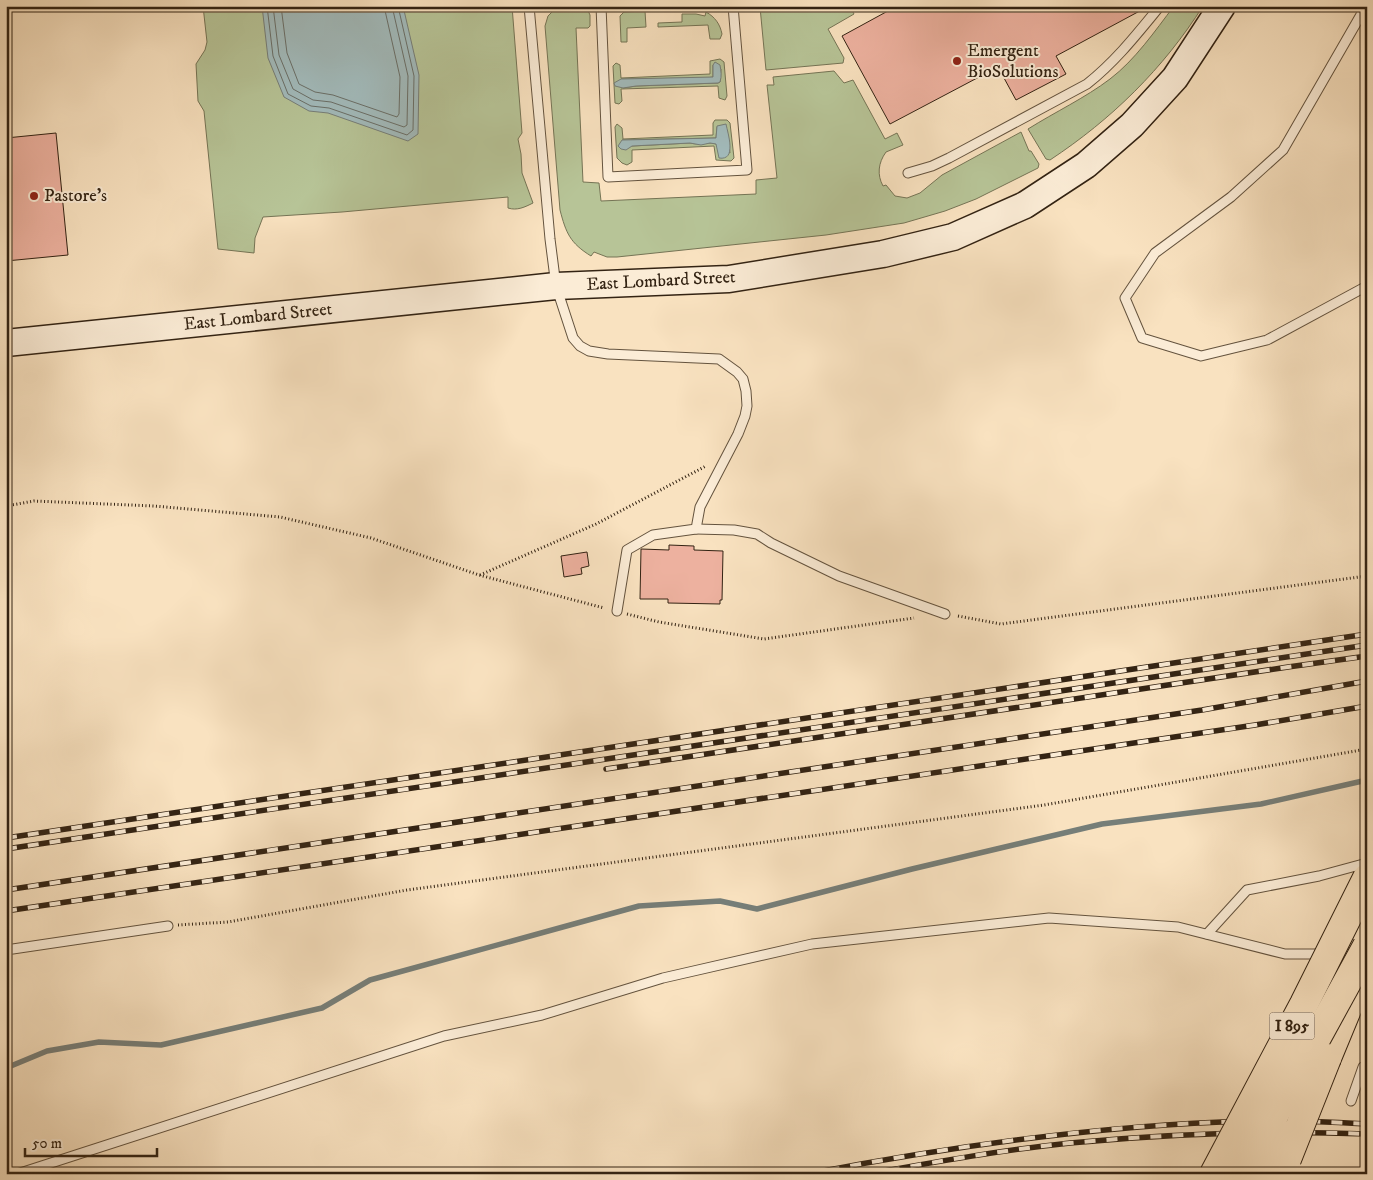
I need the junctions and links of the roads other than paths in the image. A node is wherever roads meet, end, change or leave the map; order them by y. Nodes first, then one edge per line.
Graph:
1 (529, 6) edge
2 (601, 6) edge
3 (733, 6) edge
4 (1160, 6) edge
5 (1222, 6) edge
6 (1366, 6) edge
7 (908, 173) dead end
8 (556, 286) junction
9 (1367, 286) edge
10 (6, 343) edge
11 (696, 529) junction
12 (617, 611) road end
13 (945, 614) road end
14 (1367, 863) edge
15 (1367, 878) edge
16 (168, 926) road end
17 (1207, 934) junction
18 (1367, 946) edge
19 (6, 950) edge
20 (1367, 954) edge
21 (1367, 961) edge
22 (1327, 1058) junction
23 (1367, 1067) edge
24 (1351, 1101) dead end
25 (17, 1174) edge
26 (1214, 1174) edge
27 (1242, 1174) edge
28 (1265, 1174) edge
29 (1281, 1174) edge

1 - 8 lane
2 - 3 lane
4 - 7 lane
5 - 8 main road, East Lombard Street
6 - 9 lane
8 - 10 main road, East Lombard Street
8 - 11 lane
11 - 12 lane
11 - 13 lane
14 - 17 lane
15 - 26 highway, I 895, bridge
16 - 19 lane
17 - 20 lane
17 - 25 lane
18 - 27 highway, I 895, bridge
21 - 22 highway
22 - 28 highway, bridge
22 - 29 highway, bridge
23 - 24 lane

